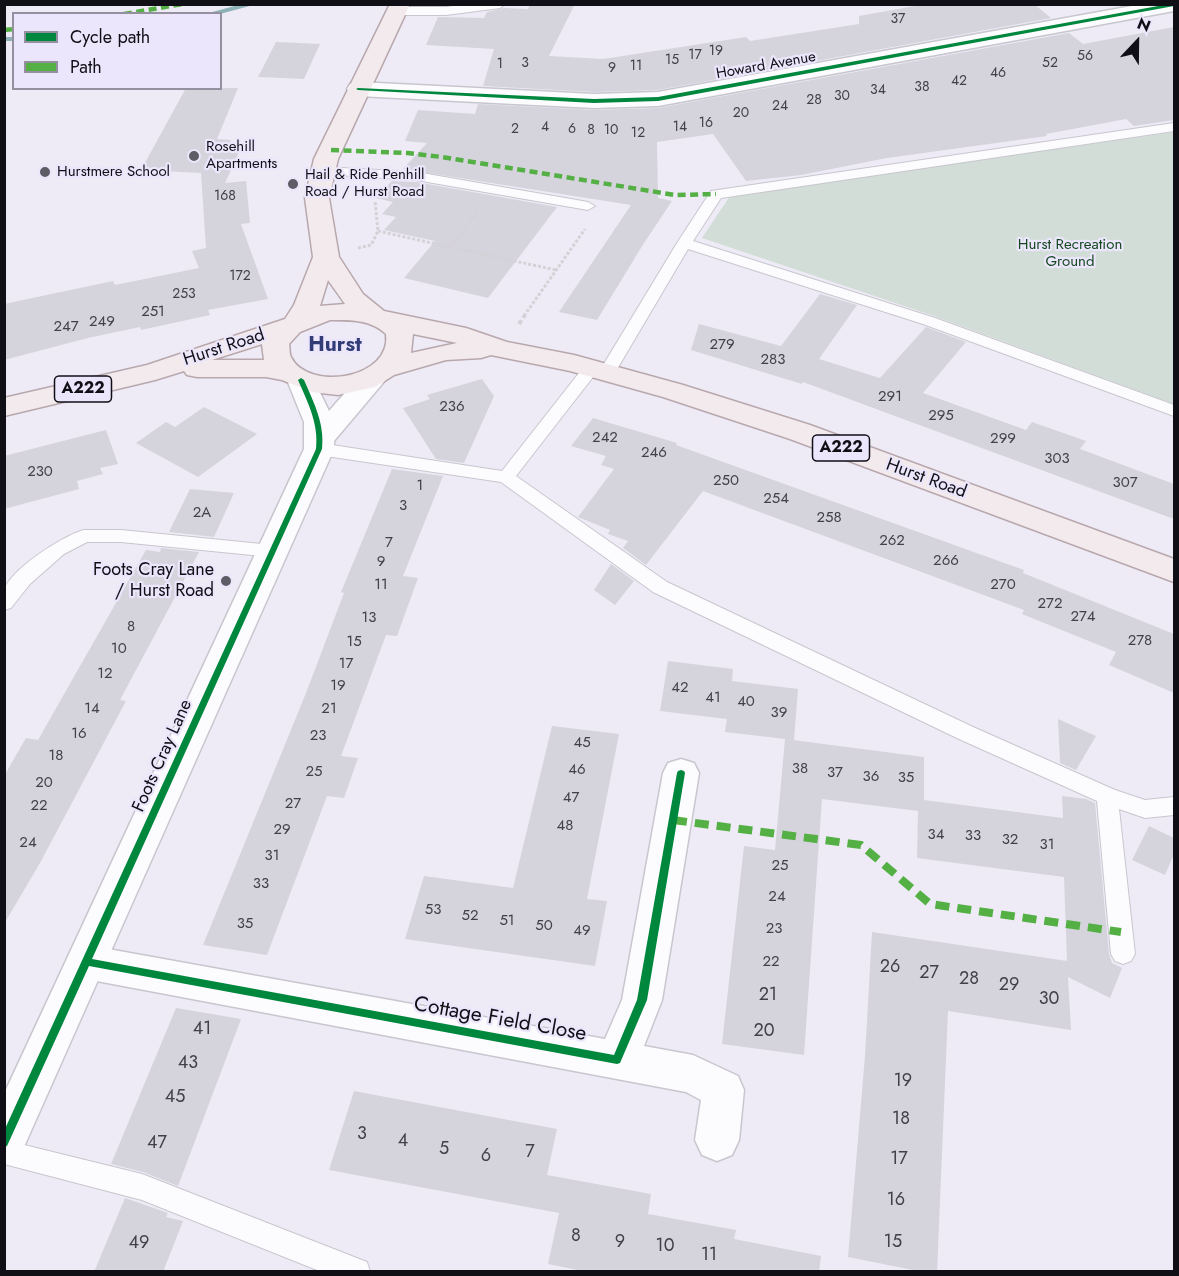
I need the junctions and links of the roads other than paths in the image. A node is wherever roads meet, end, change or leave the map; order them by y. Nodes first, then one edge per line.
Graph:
1 (500, 4) edge
2 (1174, 5) edge
3 (398, 8) edge
4 (358, 89) junction
5 (1174, 127) edge
6 (323, 171) junction
7 (588, 206) dead end
8 (684, 243) junction
9 (326, 257) junction
10 (380, 319) junction
11 (292, 325) junction
12 (501, 349) junction
13 (162, 369) junction
14 (600, 370) junction
15 (380, 372) junction
16 (295, 377) junction
17 (4, 407) edge
18 (1174, 411) edge
19 (320, 443) junction
20 (506, 477) junction
21 (272, 551) junction
22 (1174, 571) edge
23 (4, 603) edge
24 (681, 773) dead end
25 (1107, 796) junction
26 (1174, 806) edge
27 (1123, 954) dead end
28 (86, 962) junction
29 (616, 1060) junction
30 (717, 1140) dead end
31 (4, 1143) edge
32 (4, 1152) edge
33 (357, 1272) edge

1 - 3 lane
2 - 4 street, Howard Avenue
3 - 4 main road
4 - 6 main road
5 - 8 lane
6 - 7 lane
6 - 9 main road
8 - 14 lane
8 - 18 lane
9 - 10 main road
9 - 11 main road
10 - 11 main road, Hurst Road
10 - 12 main road, Hurst Road
10 - 15 main road
11 - 13 main road, Hurst Road
11 - 16 main road, Hurst Road
12 - 14 main road, Hurst Road / A222
12 - 15 main road, Hurst Road
13 - 16 main road, Hurst Road
13 - 17 main road, Hurst Road / A222
14 - 20 lane
14 - 22 main road, Hurst Road / A222
15 - 16 main road, Hurst Road
15 - 19 street, Foots Cray Lane
16 - 19 street
19 - 20 lane
19 - 21 street, Foots Cray Lane
20 - 25 lane
21 - 23 lane
21 - 28 street, Foots Cray Lane
24 - 29 street
25 - 26 lane
25 - 27 lane
28 - 29 street, Cottage Field Close
28 - 31 street, Foots Cray Lane
29 - 30 street, Cottage Field Close
32 - 33 lane

